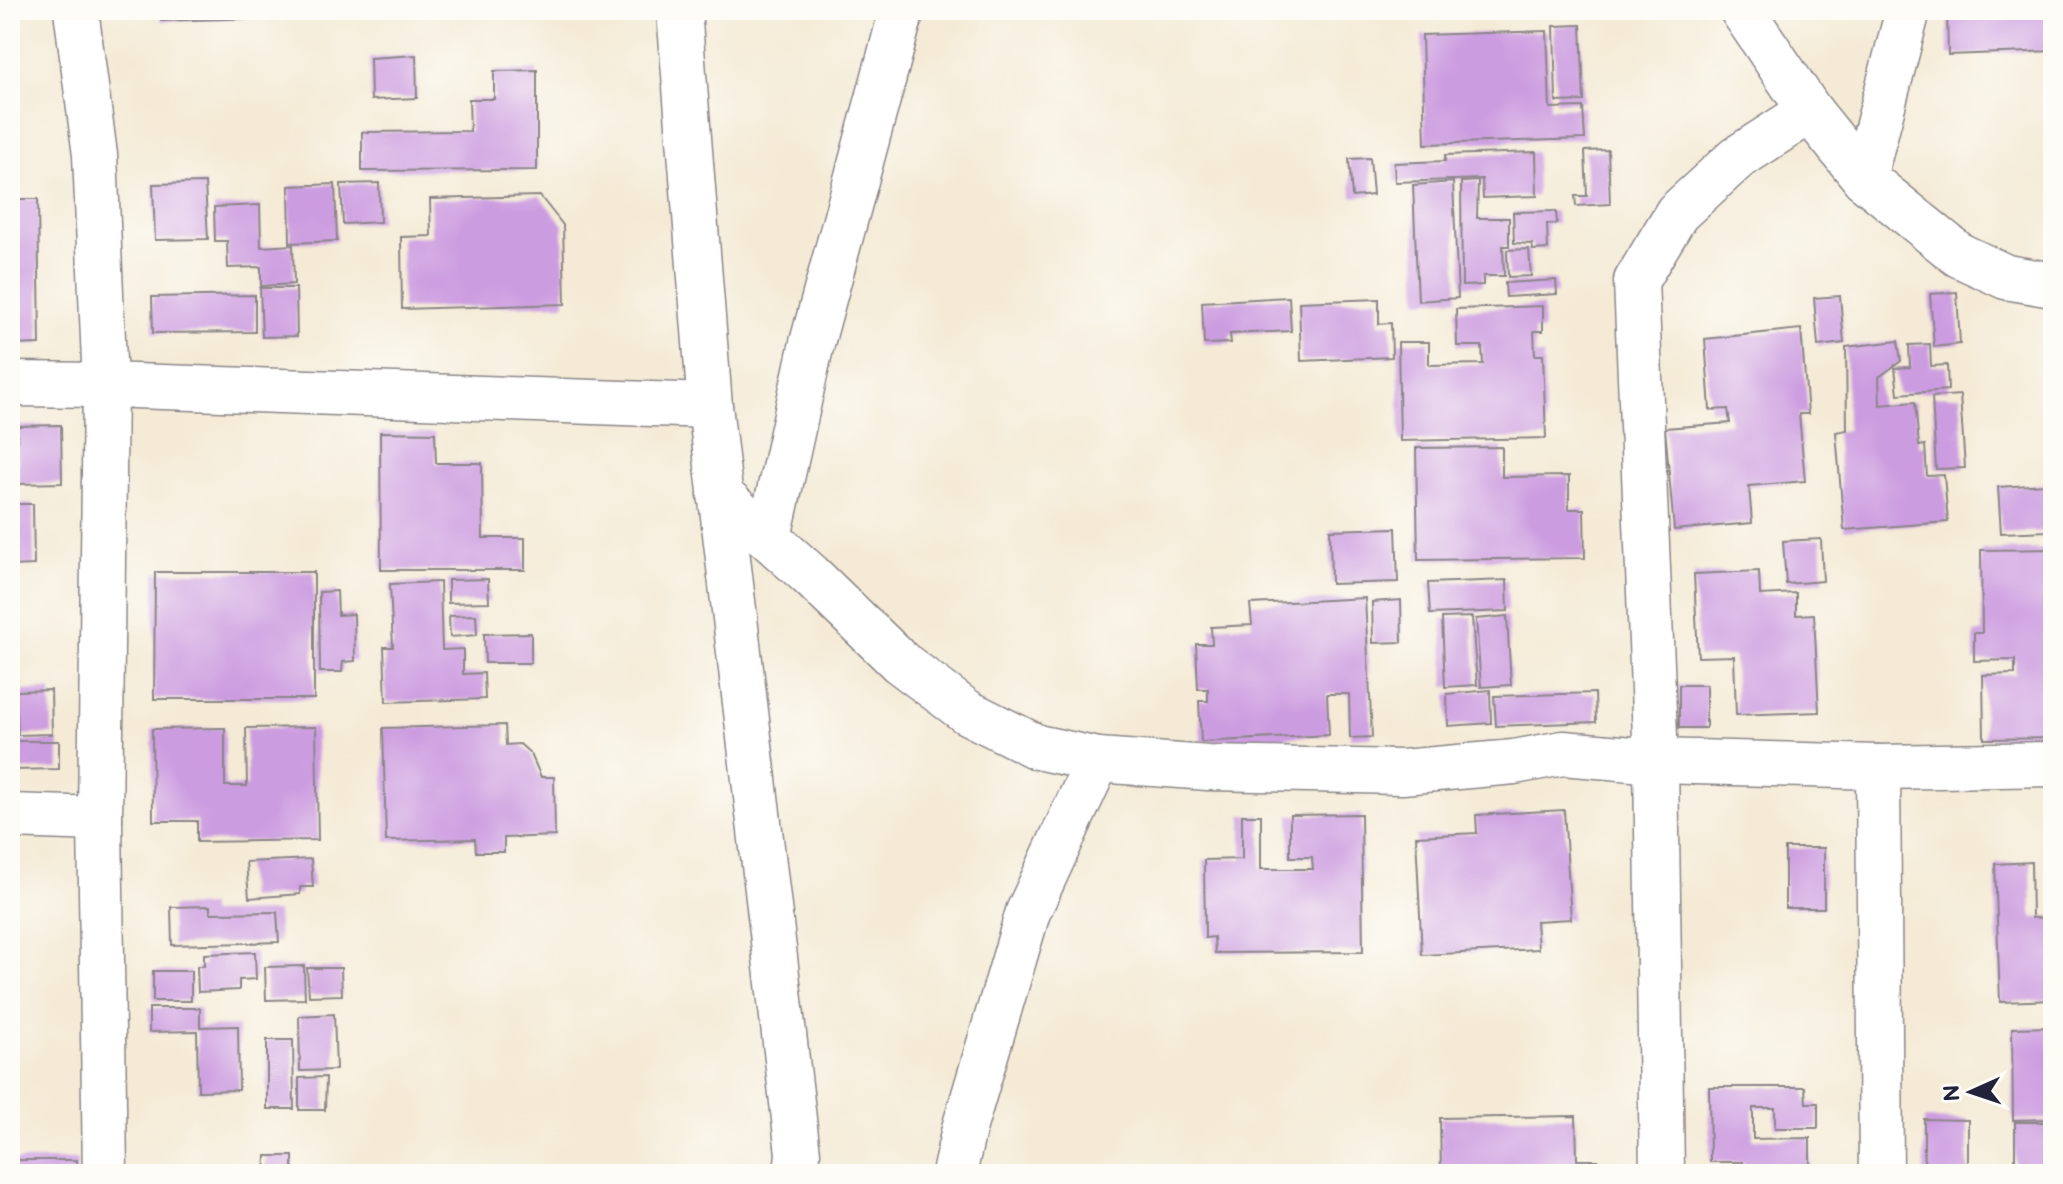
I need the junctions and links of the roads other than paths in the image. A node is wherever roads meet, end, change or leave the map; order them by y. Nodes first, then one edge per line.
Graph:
1 (76, 10) edge
2 (679, 10) edge
3 (902, 10) edge
4 (1742, 10) edge
5 (1908, 10) edge
6 (1810, 111) junction
7 (1864, 178) junction
8 (2053, 285) edge
9 (10, 384) edge
10 (105, 385) junction
11 (710, 406) junction
12 (720, 495) junction
13 (769, 537) junction
14 (1098, 760) junction
15 (1656, 761) junction
16 (2053, 764) edge
17 (1878, 767) junction
18 (10, 816) edge
19 (100, 819) junction
20 (800, 1167) edge
21 (105, 1174) edge
22 (954, 1174) edge
23 (1662, 1174) edge
24 (1881, 1174) edge

1 - 10 street
2 - 11 street
3 - 13 street
4 - 6 street
5 - 7 street
6 - 7 street
6 - 15 street
7 - 8 street
9 - 10 street
10 - 11 street
10 - 19 street
11 - 12 street
12 - 13 street
12 - 20 street
13 - 14 street
14 - 15 street
14 - 22 street
15 - 17 street
15 - 23 street
16 - 17 street
17 - 24 street
18 - 19 street
19 - 21 street

